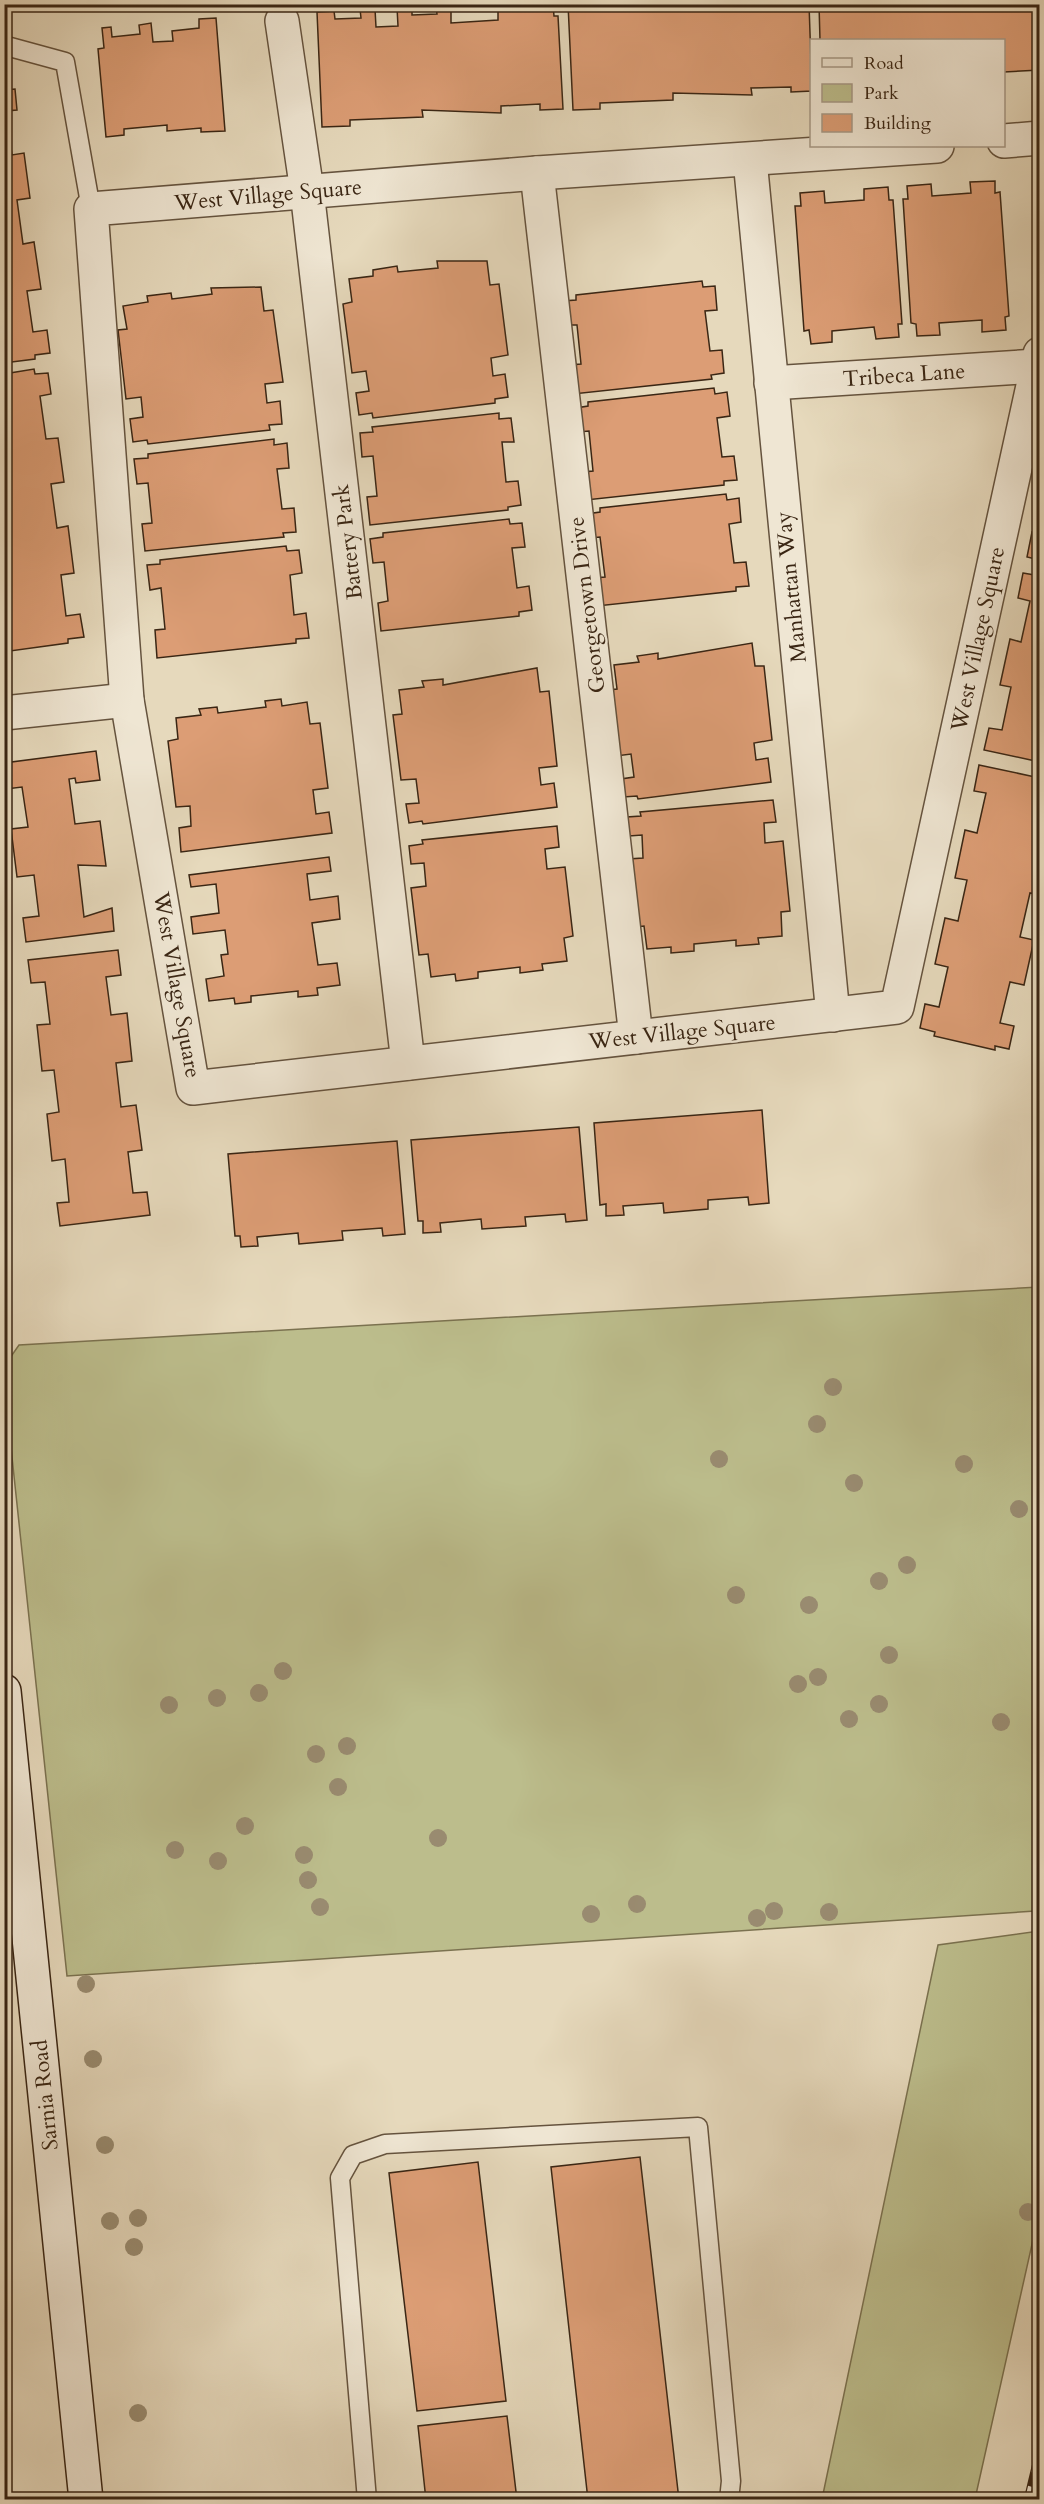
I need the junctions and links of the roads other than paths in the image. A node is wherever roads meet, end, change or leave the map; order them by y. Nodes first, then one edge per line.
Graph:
1 (282, 21) dead end
2 (4, 48) edge
3 (1040, 138) edge
4 (1005, 141) edge
5 (924, 147) edge
6 (750, 160) junction
7 (537, 173) junction
8 (306, 191) junction
9 (91, 209) junction
10 (1038, 360) edge
11 (771, 383) junction
12 (127, 700) junction
13 (4, 713) edge
14 (833, 1015) junction
15 (636, 1037) junction
16 (408, 1063) junction
17 (4, 1691) edge
18 (86, 2499) edge
19 (367, 2499) edge
20 (729, 2499) edge

1 - 8 street, Battery Park
2 - 9 lane
3 - 4 street
5 - 6 street, West Village Square
6 - 7 street, West Village Square
6 - 11 street, Manhattan Way
7 - 8 street, West Village Square
7 - 15 street, Georgetown Drive
8 - 9 street, West Village Square
8 - 16 street, Battery Park
9 - 12 street, West Village Square
10 - 11 street, Tribeca Lane
10 - 14 street, West Village Square
11 - 14 street, Manhattan Way
12 - 13 street
12 - 16 street, West Village Square
14 - 15 street, West Village Square
15 - 16 street, West Village Square
17 - 18 street, Sarnia Road
19 - 20 lane

